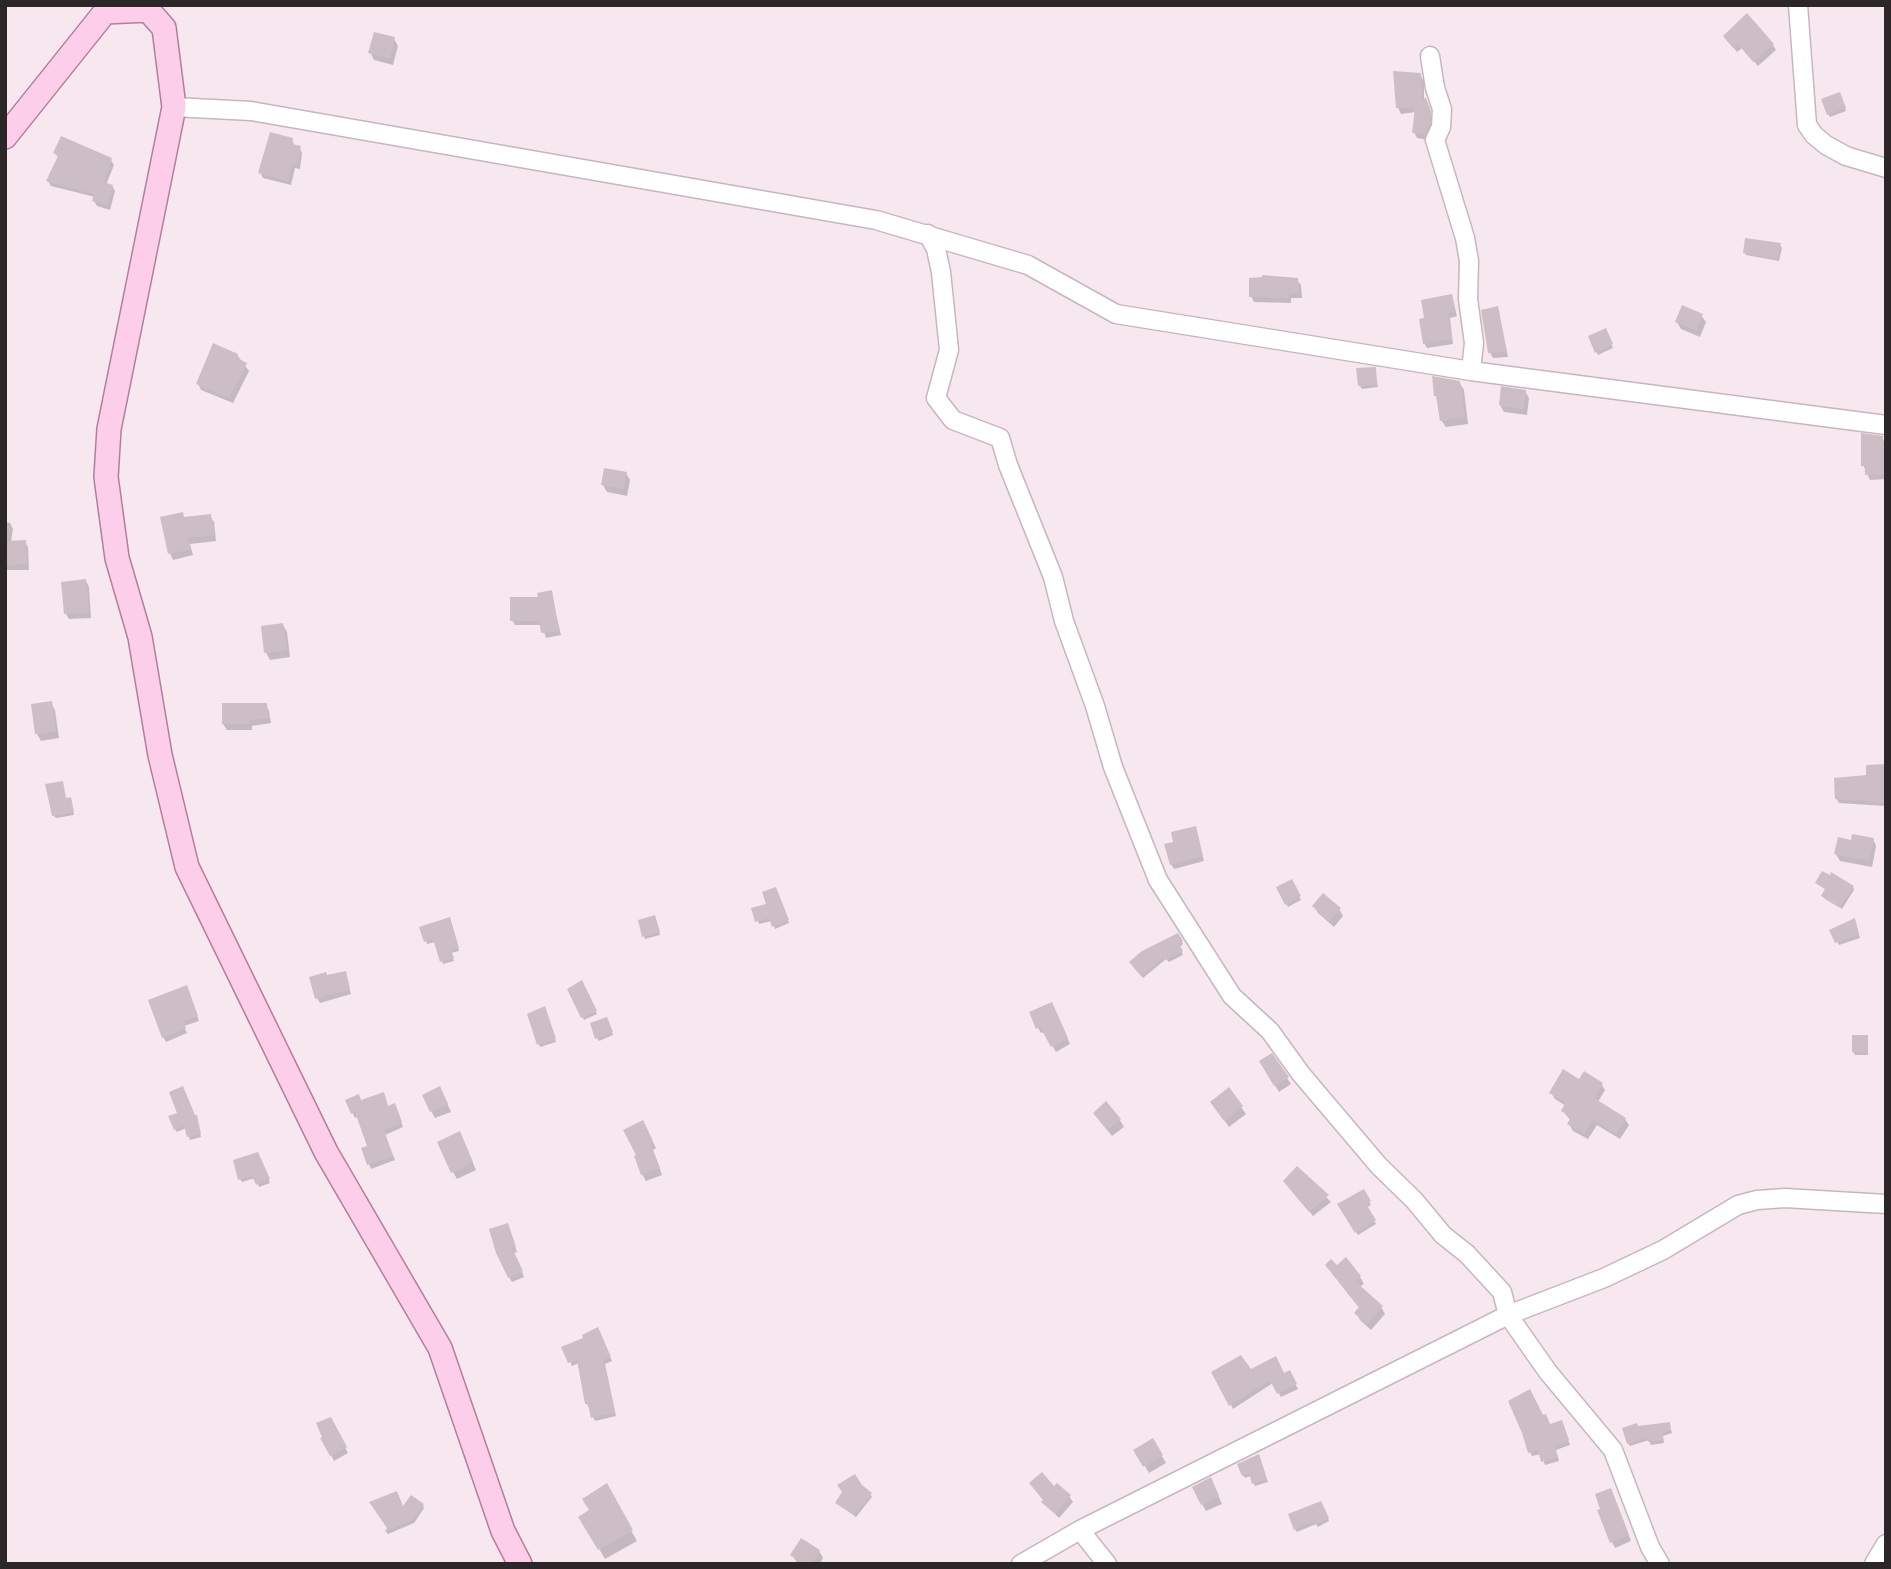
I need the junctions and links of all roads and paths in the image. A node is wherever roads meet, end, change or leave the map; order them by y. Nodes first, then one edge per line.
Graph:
1 (1798, 5) edge
2 (149, 7) edge
3 (1430, 56) dead end
4 (174, 107) junction
5 (5, 137) edge
6 (1886, 168) edge
7 (928, 234) junction
8 (1471, 371) junction
9 (1886, 425) edge
10 (1886, 1204) edge
11 (1508, 1315) junction
12 (1080, 1530) junction
13 (1886, 1544) edge
14 (520, 1564) edge
15 (1021, 1564) edge
16 (1107, 1564) edge
17 (1660, 1564) edge
18 (1874, 1564) edge

1 - 6 street
2 - 4 main road
2 - 5 main road
3 - 8 street
4 - 7 street
4 - 14 main road
7 - 8 street
7 - 11 street
8 - 9 street
10 - 11 street
11 - 12 street
11 - 17 street
12 - 15 street
12 - 16 street
13 - 18 street

